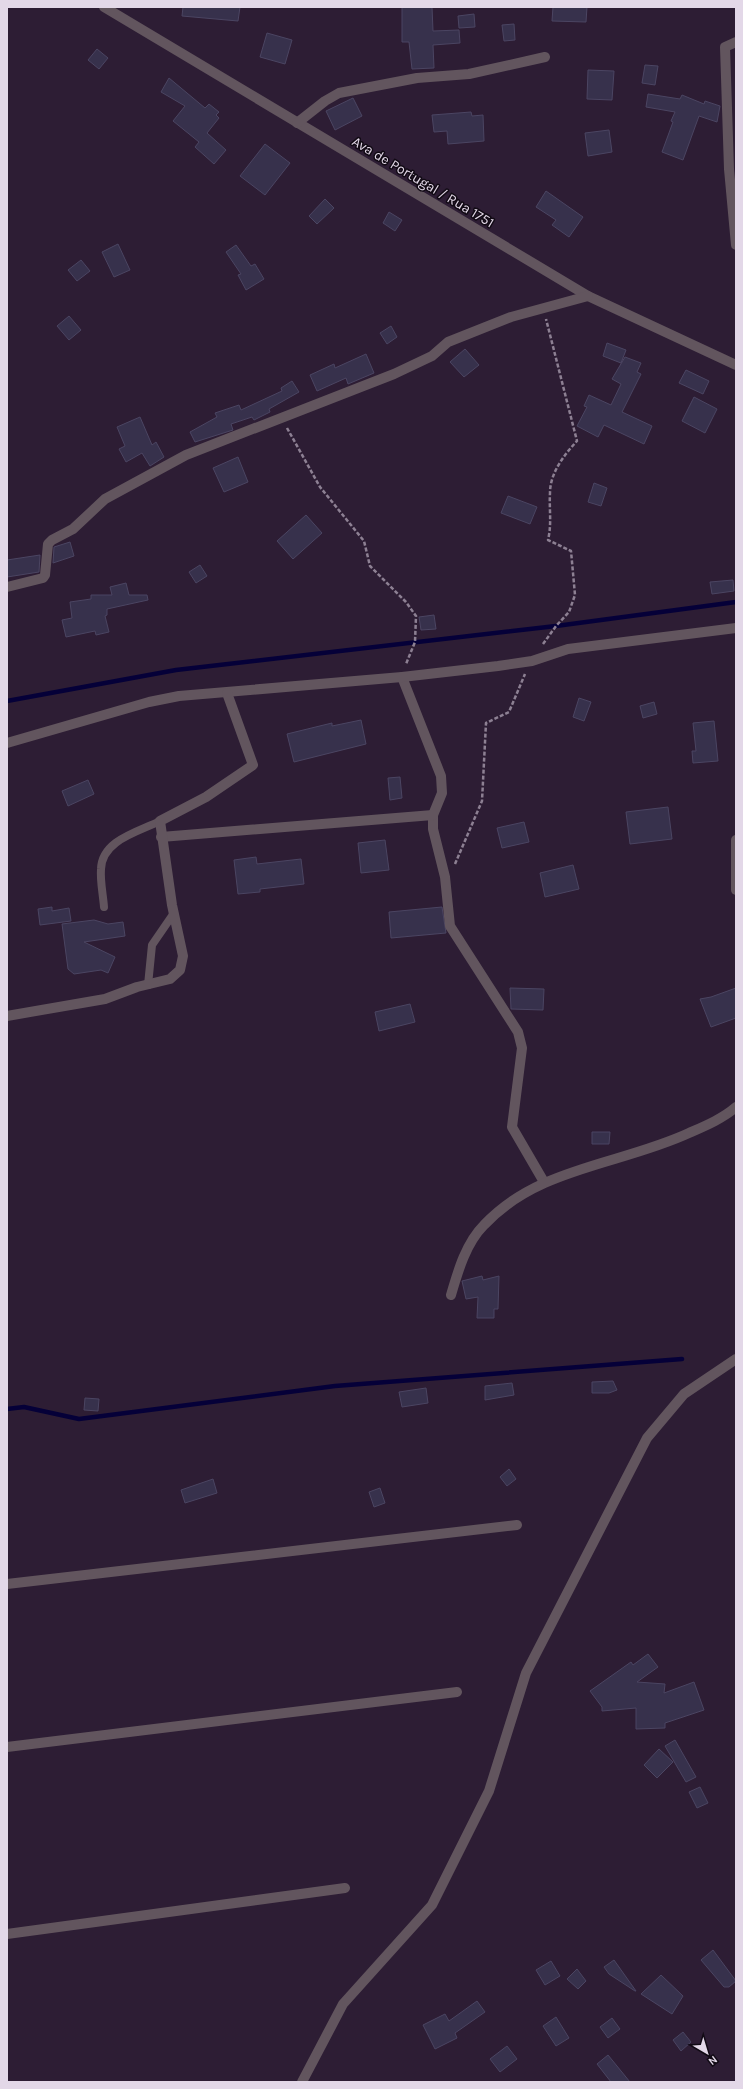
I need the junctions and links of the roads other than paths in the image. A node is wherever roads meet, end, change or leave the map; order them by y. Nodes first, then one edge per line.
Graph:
1 (104, 7) edge
2 (736, 42) edge
3 (545, 57) dead end
4 (297, 123) junction
5 (736, 245) edge
6 (588, 296) junction
7 (736, 366) edge
8 (7, 587) edge
9 (736, 628) edge
10 (402, 677) junction
11 (227, 693) junction
12 (7, 743) edge
13 (433, 815) junction
14 (160, 821) junction
15 (161, 837) junction
16 (736, 840) edge
17 (736, 890) edge
18 (104, 907) dead end
19 (174, 913) junction
20 (148, 985) junction
21 (7, 1016) edge
22 (736, 1107) edge
23 (544, 1182) junction
24 (451, 1295) dead end
25 (736, 1359) edge
26 (517, 1525) dead end
27 (7, 1584) edge
28 (457, 1692) dead end
29 (7, 1747) edge
30 (345, 1888) dead end
31 (7, 1934) edge
32 (302, 2082) edge

1 - 4 street, Ava de Portugal / Rua 1751
2 - 5 street
3 - 4 street
4 - 6 street, Ava de Portugal / Rua 1751
6 - 7 street, Ava de Portugal / Rua 1751
6 - 8 street
9 - 10 street
10 - 11 street
10 - 13 street
11 - 12 street
11 - 14 street
13 - 15 street
13 - 23 street
14 - 15 street
14 - 18 lane
15 - 19 street
16 - 17 street
19 - 20 lane
19 - 20 street
20 - 21 street
22 - 23 street
23 - 24 street
25 - 32 street
26 - 27 street
28 - 29 street
30 - 31 street

